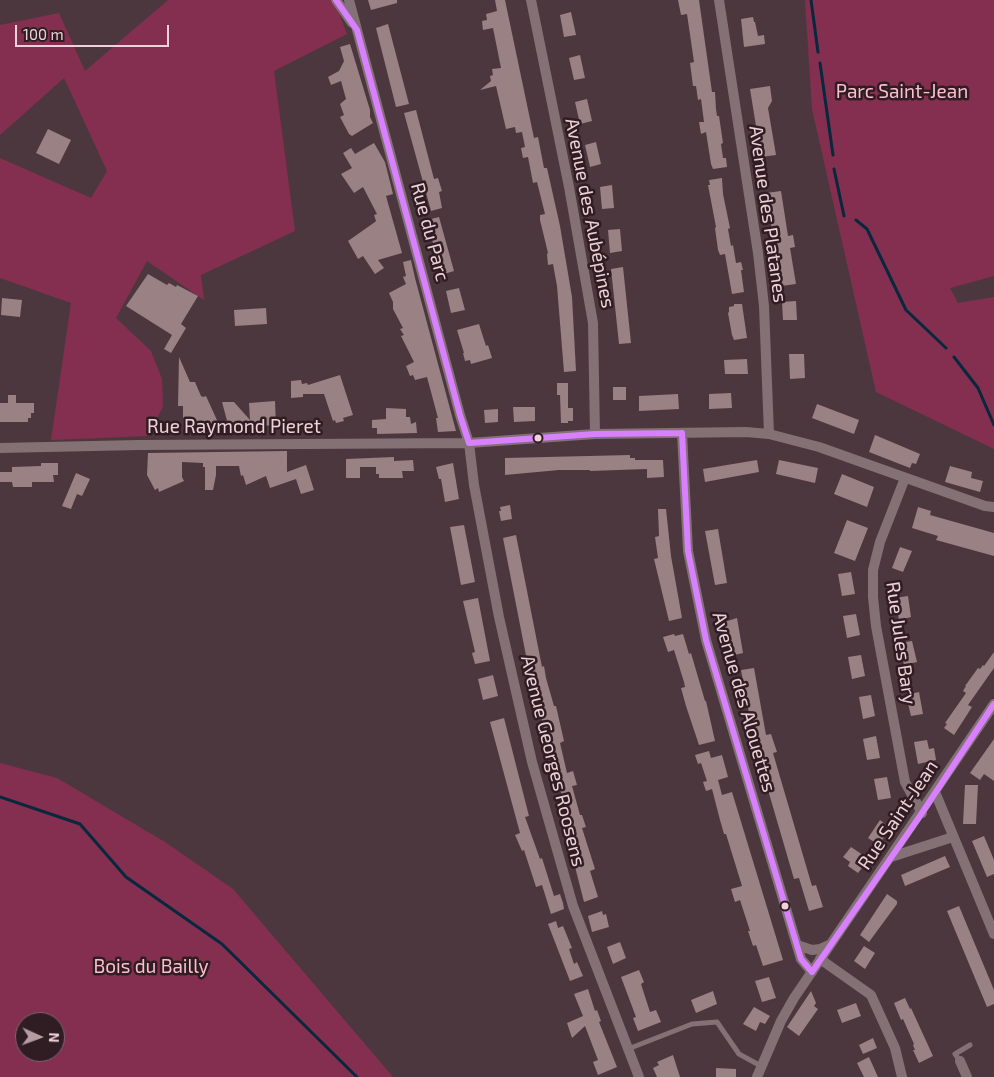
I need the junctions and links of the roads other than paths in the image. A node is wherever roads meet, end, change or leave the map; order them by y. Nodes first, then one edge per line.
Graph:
1 (336, 0) edge
2 (349, 0) edge
3 (531, 0) edge
4 (718, 0) edge
5 (357, 30) junction
6 (682, 433) junction
7 (595, 434) junction
8 (769, 434) junction
9 (469, 443) junction
10 (0, 448) edge
11 (904, 478) junction
12 (994, 507) edge
13 (994, 704) edge
14 (935, 792) junction
15 (922, 813) junction
16 (953, 838) junction
17 (891, 858) junction
18 (994, 934) edge
19 (798, 945) junction
20 (829, 945) junction
21 (820, 959) junction
22 (812, 972) junction
23 (970, 1045) dead end
24 (628, 1049) junction
25 (960, 1062) joint
26 (761, 1066) junction
27 (639, 1077) edge
28 (757, 1077) edge
29 (902, 1077) edge
30 (967, 1077) edge

1 - 5 street, Rue du Parc
2 - 5 street, Rue du Parc
3 - 7 street, Avenue des Aubépines
4 - 8 street, Avenue des Platanes
5 - 9 street, Rue du Parc
6 - 7 street, Rue Raymond Pieret
6 - 8 street, Rue Raymond Pieret
6 - 19 street, Avenue des Alouettes
7 - 9 street, Rue Raymond Pieret
8 - 11 street, Rue Raymond Pieret
9 - 10 street, Rue Raymond Pieret
9 - 24 street, Avenue Georges Roosens
11 - 12 street, Rue Raymond Pieret
11 - 15 street, Rue Jules Bary
13 - 14 street, Rue Saint-Jean
14 - 15 street, Rue Saint-Jean
14 - 16 street
15 - 17 street, Rue Saint-Jean
16 - 17 street
16 - 18 street
17 - 20 street, Rue Saint-Jean
19 - 20 street
19 - 22 street, Avenue des Alouettes
20 - 21 street, Rue Saint-Jean
21 - 22 street, Rue Saint-Jean
21 - 29 street
22 - 26 street, Rue Saint-Jean
23 - 25 lane
24 - 26 lane
24 - 27 street, Avenue Georges Roosens
25 - 30 street
26 - 28 street, Rue Saint-Jean

